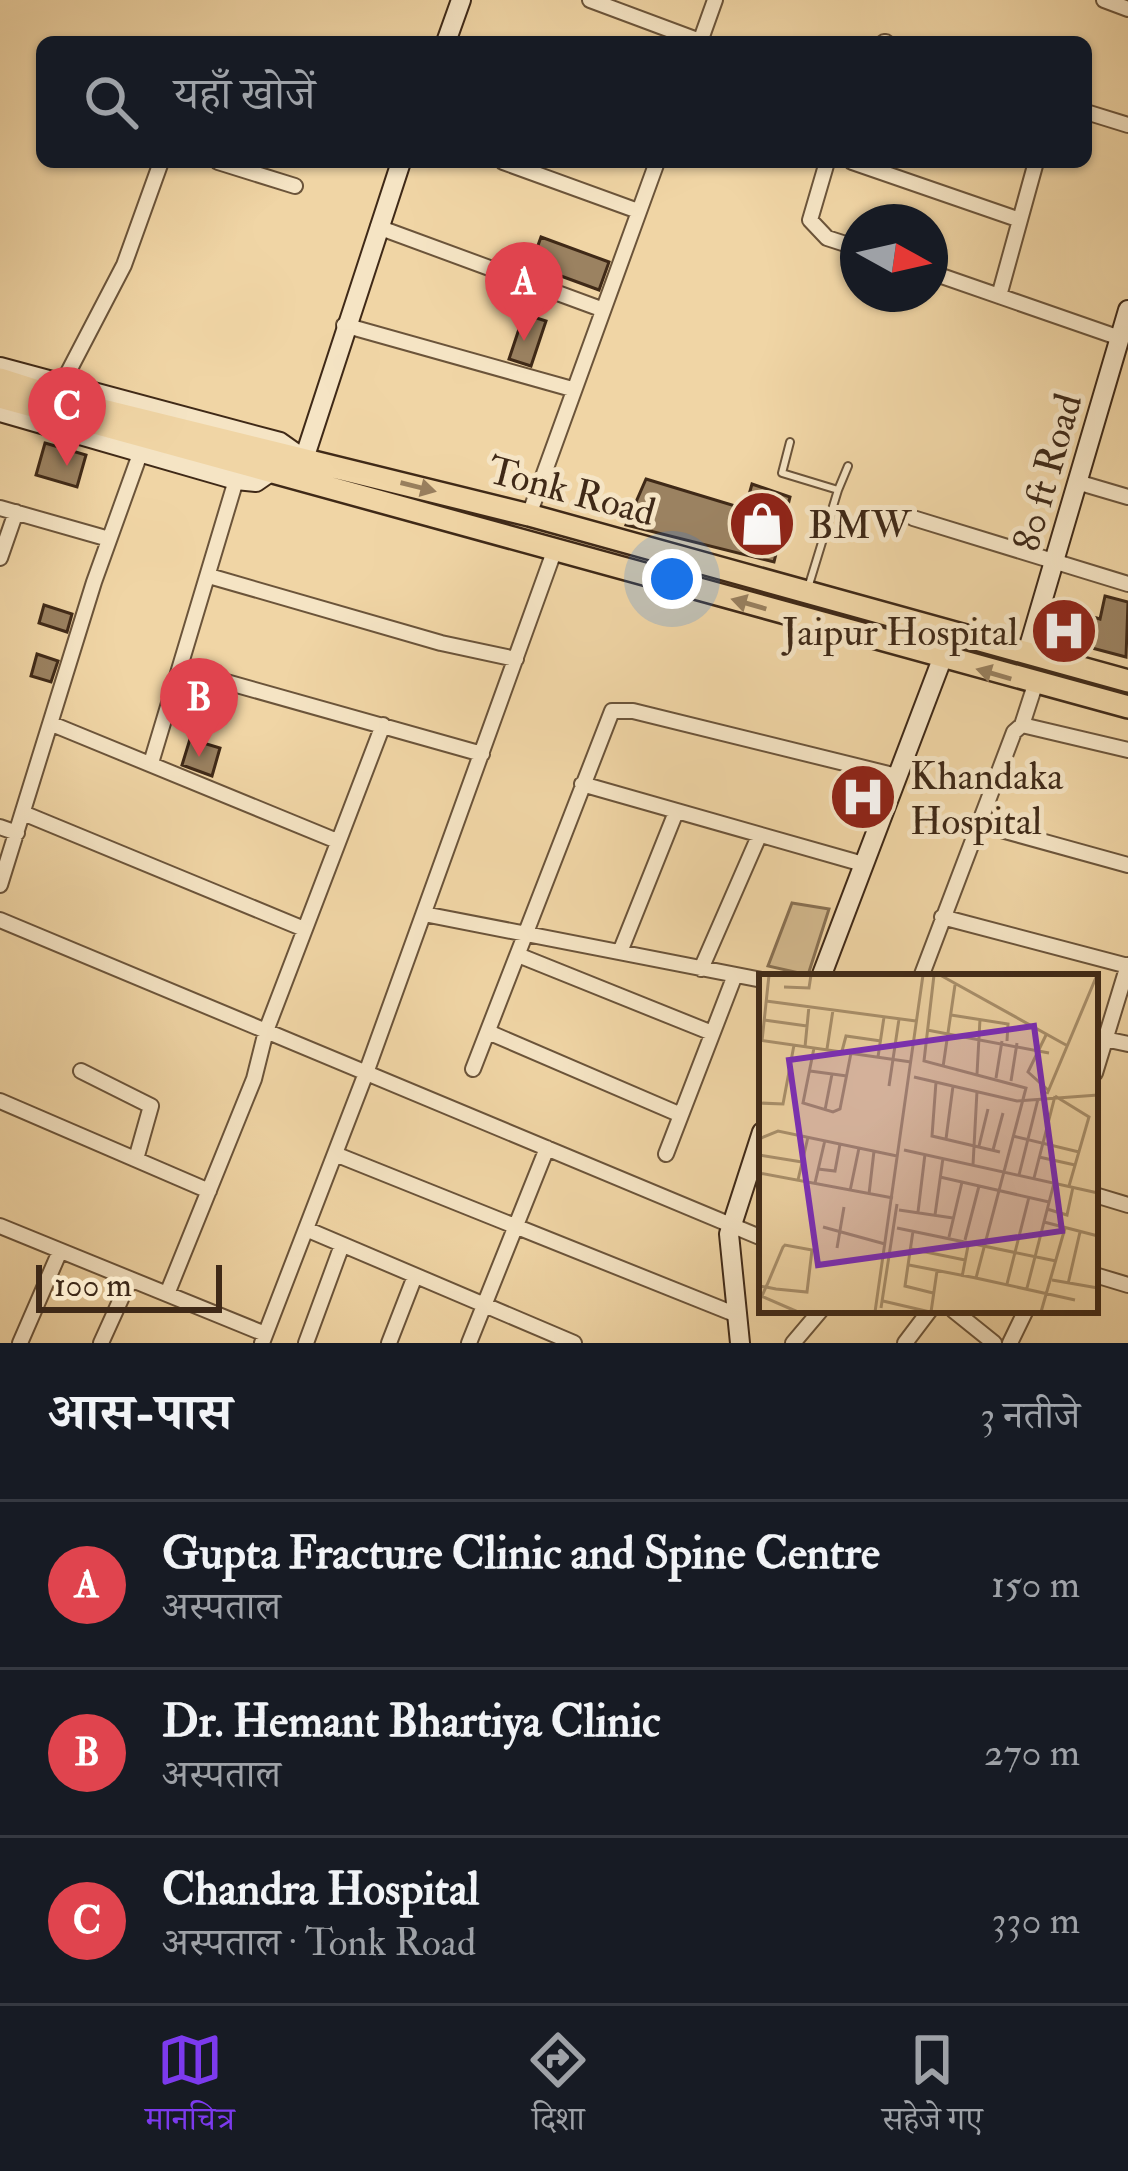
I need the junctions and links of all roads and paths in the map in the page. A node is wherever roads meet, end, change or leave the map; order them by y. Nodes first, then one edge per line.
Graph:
1 (461, 0) edge
2 (590, 0) edge
3 (715, 0) edge
4 (1104, 0) edge
5 (1128, 8) edge
6 (448, 36) edge
7 (687, 36) edge
8 (702, 36) edge
9 (1092, 114) edge
10 (1128, 125) edge
11 (158, 168) edge
12 (237, 168) edge
13 (399, 168) edge
14 (520, 168) edge
15 (655, 168) edge
16 (825, 168) edge
17 (869, 168) edge
18 (1034, 168) edge
19 (295, 186) dead end
20 (638, 211) junction
21 (1020, 220) junction
22 (378, 226) junction
23 (840, 242) edge
24 (948, 278) edge
25 (999, 296) junction
26 (602, 309) junction
27 (1128, 310) edge
28 (344, 326) junction
29 (1120, 338) junction
30 (0, 367) edge
31 (0, 379) edge
32 (61, 386) junction
33 (572, 389) junction
34 (0, 397) edge
35 (0, 412) edge
36 (790, 442) dead end
37 (140, 454) junction
38 (304, 459) junction
39 (848, 466) dead end
40 (257, 468) junction
41 (1077, 482) junction
42 (838, 490) junction
43 (1128, 497) edge
44 (8, 510) edge
45 (529, 515) junction
46 (913, 518) dead end
47 (109, 539) junction
48 (555, 549) junction
49 (0, 558) edge
50 (1054, 562) junction
51 (209, 576) junction
52 (1128, 584) edge
53 (807, 592) junction
54 (1027, 653) junction
55 (516, 659) junction
56 (942, 659) junction
57 (180, 669) junction
58 (1128, 681) edge
59 (1035, 685) junction
60 (1128, 707) edge
61 (52, 724) junction
62 (1022, 724) junction
63 (383, 725) junction
64 (1128, 750) edge
65 (482, 754) junction
66 (151, 763) junction
67 (897, 776) junction
68 (582, 784) junction
69 (676, 812) junction
70 (23, 813) junction
71 (976, 823) junction
72 (0, 827) edge
73 (17, 833) junction
74 (759, 836) junction
75 (338, 841) junction
76 (863, 864) junction
77 (1128, 865) edge
78 (0, 885) edge
79 (424, 914) junction
80 (942, 917) junction
81 (0, 920) edge
82 (304, 929) junction
83 (527, 934) junction
84 (620, 952) junction
85 (518, 955) junction
86 (1128, 965) edge
87 (701, 969) junction
88 (822, 974) edge
89 (922, 974) edge
90 (735, 975) junction
91 (759, 979) edge
92 (266, 1031) junction
93 (488, 1032) junction
94 (712, 1033) junction
95 (1100, 1038) edge
96 (1128, 1044) edge
97 (473, 1069) dead end
98 (81, 1072) dead end
99 (366, 1073) junction
100 (0, 1101) edge
101 (681, 1114) junction
102 (759, 1141) edge
103 (548, 1148) junction
104 (335, 1154) junction
105 (666, 1154) dead end
106 (136, 1159) junction
107 (209, 1191) junction
108 (1098, 1196) edge
109 (1128, 1205) edge
110 (731, 1223) junction
111 (517, 1225) junction
112 (0, 1226) edge
113 (306, 1229) junction
114 (759, 1237) edge
115 (342, 1245) junction
116 (60, 1251) junction
117 (415, 1276) junction
118 (1098, 1276) edge
119 (130, 1280) junction
120 (1128, 1285) edge
121 (167, 1294) junction
122 (485, 1306) junction
123 (818, 1313) edge
124 (928, 1313) edge
125 (957, 1313) edge
126 (1025, 1313) edge
127 (736, 1315) junction
128 (263, 1339) edge
129 (20, 1343) edge
130 (101, 1343) edge
131 (306, 1343) edge
132 (389, 1343) edge
133 (469, 1343) edge
134 (574, 1343) edge
135 (740, 1343) edge
136 (793, 1343) edge
137 (905, 1343) edge
138 (994, 1343) edge
139 (1010, 1343) edge

1 - 6 street
2 - 7 street
3 - 8 street
4 - 5 street
9 - 10 street
11 - 32 street
12 - 19 street
13 - 22 street
14 - 20 street
15 - 20 street
16 - 23 street
17 - 21 street
18 - 21 street
20 - 26 street
21 - 25 street
22 - 26 street
22 - 28 street
24 - 25 street
25 - 29 street
26 - 33 street
27 - 29 street, 80 ft Road
28 - 33 street
28 - 38 street
29 - 41 street, 80 ft Road
30 - 32 street, Tonk Road
31 - 40 main road
32 - 38 street, Tonk Road
33 - 45 street
34 - 40 main road
35 - 37 street, Tonk Road
36 - 42 lane
37 - 40 street, Tonk Road
37 - 47 street
38 - 40 main road
38 -> 45 main road, Tonk Road
39 - 42 lane
40 - 48 main road, Tonk Road
40 - 51 street
41 - 43 street
41 - 50 street, 80 ft Road
42 - 53 lane
44 - 47 street
44 - 49 street
45 - 53 main road, Tonk Road
46 - 50 street
47 - 61 street
48 - 55 street
56 -> 48 main road, Tonk Road
50 - 52 street
50 - 54 street, 80 ft Road
51 - 55 street
51 - 57 street
53 - 54 main road, Tonk Road
54 - 58 main road, Tonk Road
55 - 65 street
59 -> 56 main road, Tonk Road
56 - 67 street
57 - 63 street
57 - 66 street
59 - 60 main road, Tonk Road
59 - 62 street
61 - 66 street
61 - 70 street
62 - 64 street
62 - 71 street
63 - 65 street
63 - 75 street
65 - 79 street
66 - 75 street
67 - 68 street
67 - 76 street
68 - 69 street
68 - 83 street
69 - 74 street
69 - 84 street
70 - 73 street
70 - 82 street
71 - 77 street
71 - 80 street
72 - 73 street
73 - 78 street
74 - 76 street
74 - 87 street
75 - 82 street
76 - 88 street
79 - 83 street
79 - 99 street
80 - 86 street
80 - 89 street
81 - 92 street
82 - 92 street
83 - 84 street
83 - 85 street
84 - 87 street
85 - 93 street
85 - 94 street
86 - 95 street
87 - 90 street
90 - 91 street
90 - 94 street
92 - 99 street
92 - 107 street
93 - 97 street
93 - 101 street
94 - 101 street
95 - 96 street
98 - 106 street
99 - 103 street
99 - 104 street
100 - 106 street
101 - 105 street
102 - 110 street
103 - 110 street
103 - 111 street
104 - 111 street
104 - 113 street
106 - 107 street
107 - 121 street
108 - 109 street
110 - 114 street
110 - 127 street
111 - 122 street
111 - 127 street
112 - 116 street
113 - 115 street
113 - 128 street
115 - 117 street
115 - 131 street
116 - 119 street
116 - 129 street
117 - 122 street
117 - 132 street
118 - 120 street
119 - 121 street
119 - 130 street
121 - 128 street
122 - 133 street
122 - 134 street
123 - 136 street
124 - 137 street
125 - 138 street
126 - 139 street
127 - 135 street

